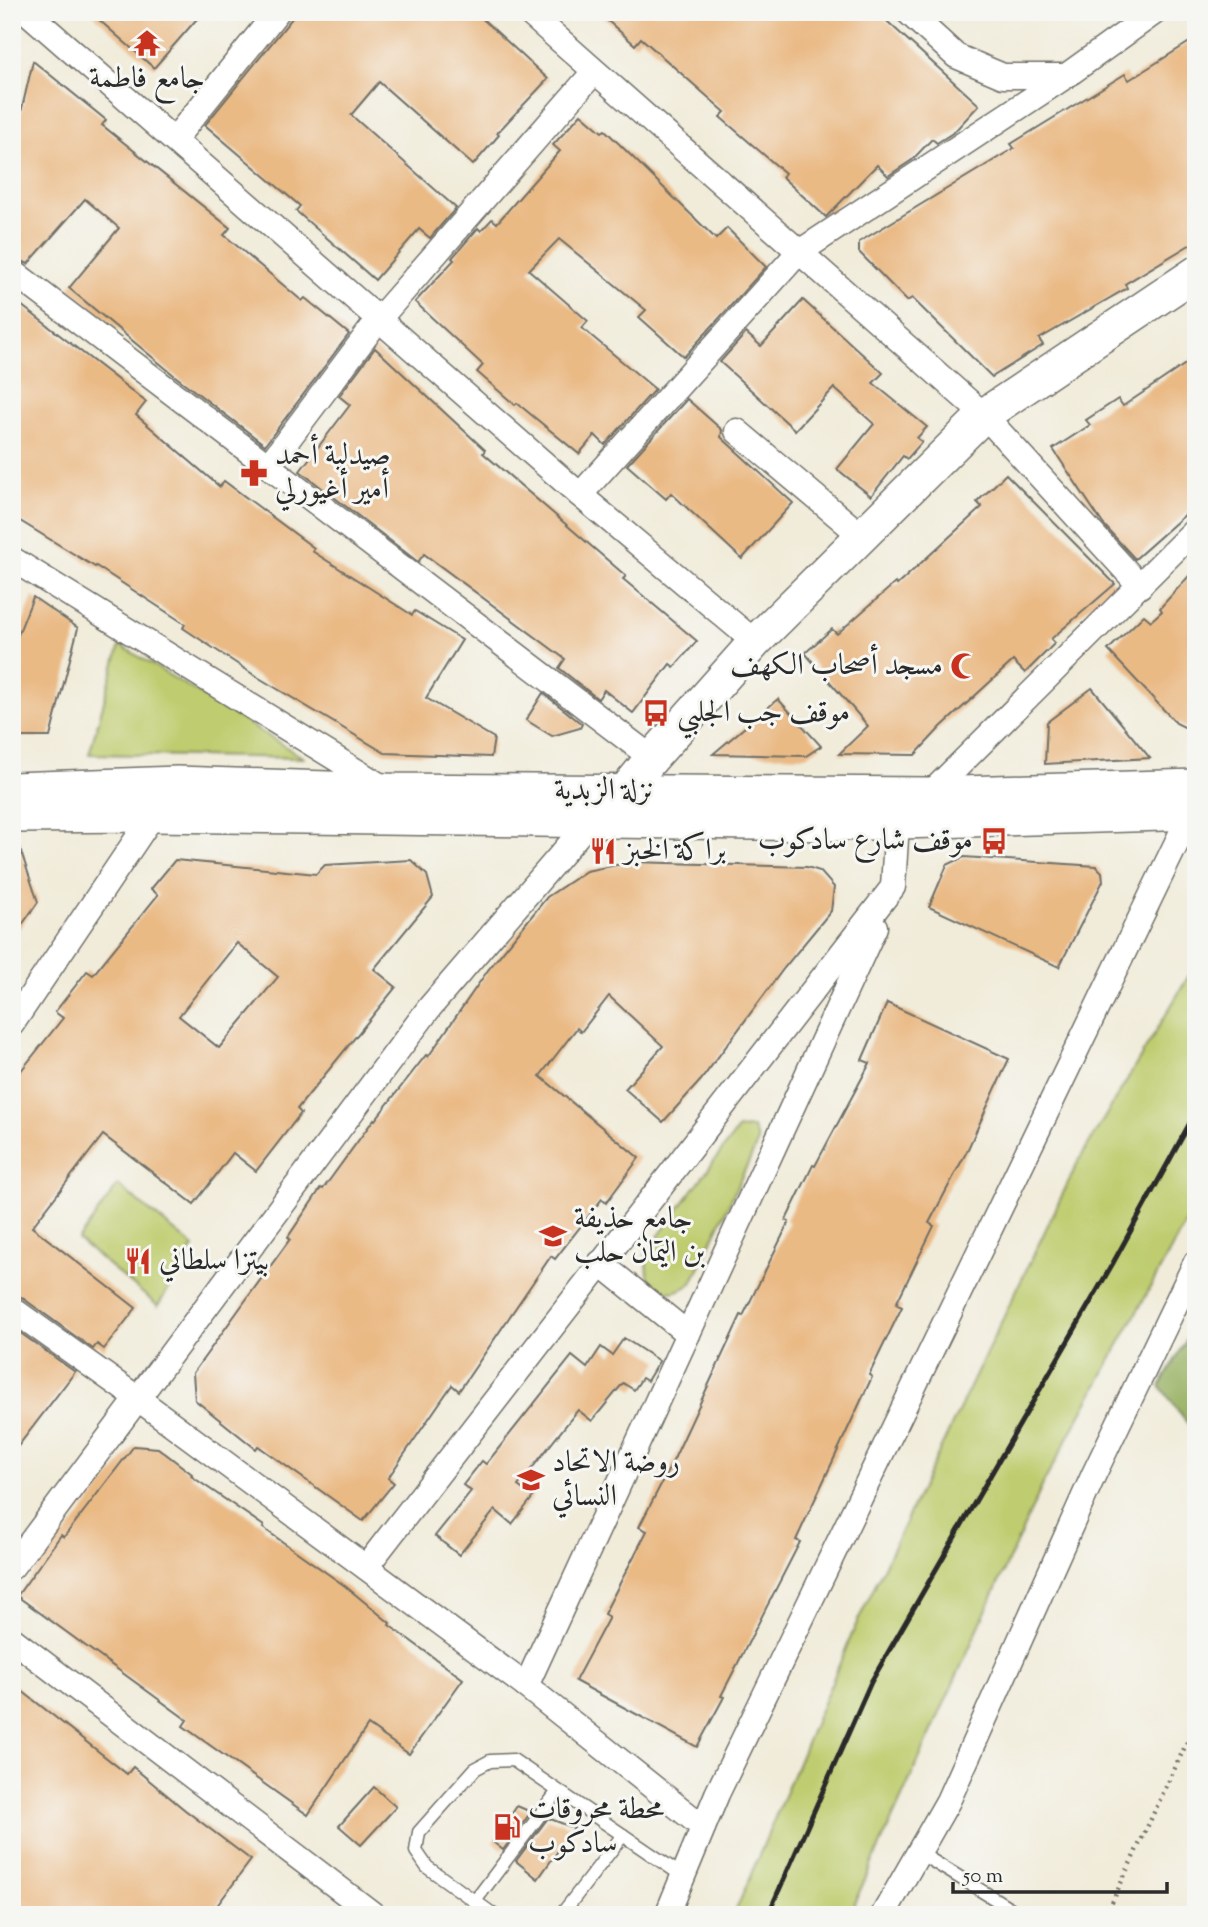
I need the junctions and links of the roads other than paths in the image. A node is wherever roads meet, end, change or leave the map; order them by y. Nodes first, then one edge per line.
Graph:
1 (27, 12) edge
2 (277, 12) edge
3 (528, 12) edge
4 (908, 12) edge
5 (1155, 12) edge
6 (594, 72) junction
7 (1066, 76) junction
8 (174, 140) junction
9 (797, 253) junction
10 (12, 271) edge
11 (1196, 273) edge
12 (379, 320) junction
13 (984, 415) junction
14 (737, 431) dead end
15 (268, 466) junction
16 (580, 495) junction
17 (1196, 529) edge
18 (863, 537) junction
19 (12, 559) edge
20 (1140, 586) junction
21 (755, 642) junction
22 (652, 758) junction
23 (12, 789) edge
24 (387, 790) junction
25 (625, 791) junction
26 (930, 794) junction
27 (1194, 804) edge
28 (153, 815) junction
29 (12, 816) edge
30 (590, 821) junction
31 (897, 822) junction
32 (893, 887) junction
33 (12, 1024) edge
34 (1196, 1262) edge
35 (600, 1264) junction
36 (12, 1308) edge
37 (688, 1334) junction
38 (137, 1398) junction
39 (12, 1567) edge
40 (366, 1567) junction
41 (12, 1639) edge
42 (526, 1686) junction
43 (558, 1791) junction
44 (703, 1827) junction
45 (623, 1835) junction
46 (918, 1852) junction
47 (683, 1876) junction
48 (475, 1901) junction
49 (374, 1915) edge
50 (494, 1915) edge
51 (561, 1915) edge
52 (667, 1915) edge
53 (883, 1915) edge
54 (1021, 1915) edge

1 - 8 street
2 - 8 street
3 - 6 street
4 - 7 street
5 - 7 street
6 - 9 street
6 - 12 street
7 - 9 street
8 - 12 street
9 - 13 street
9 - 16 street
10 - 15 street
11 - 13 main road
12 - 15 street
12 - 16 street
13 - 18 main road
13 - 20 street
14 - 18 street
15 - 22 street
16 - 21 street
17 - 20 street
18 - 21 main road
19 - 24 street
20 - 26 street
21 - 22 main road
22 - 25 main road
23 - 24 main road, نزلة الزبدية
24 - 25 main road, نزلة الزبدية
25 - 26 main road, نزلة الزبدية
26 - 27 main road, نزلة الزبدية
27 - 31 main road, نزلة الزبدية
27 - 44 street
28 - 29 main road, نزلة الزبدية
28 - 30 main road, نزلة الزبدية
28 - 33 street
30 - 31 main road, نزلة الزبدية
30 - 38 street
31 - 32 street
32 - 35 street
32 - 37 street
34 - 46 street
35 - 37 street
35 - 40 street
36 - 38 street
37 - 42 street
38 - 39 street
38 - 40 street
40 - 42 street
41 - 49 street
42 - 44 street
43 - 45 lane
43 - 48 lane
43 - 48 lane
44 - 47 street
45 - 47 lane
45 - 51 lane
46 - 53 street
46 - 54 lane
47 - 52 street
48 - 50 lane

